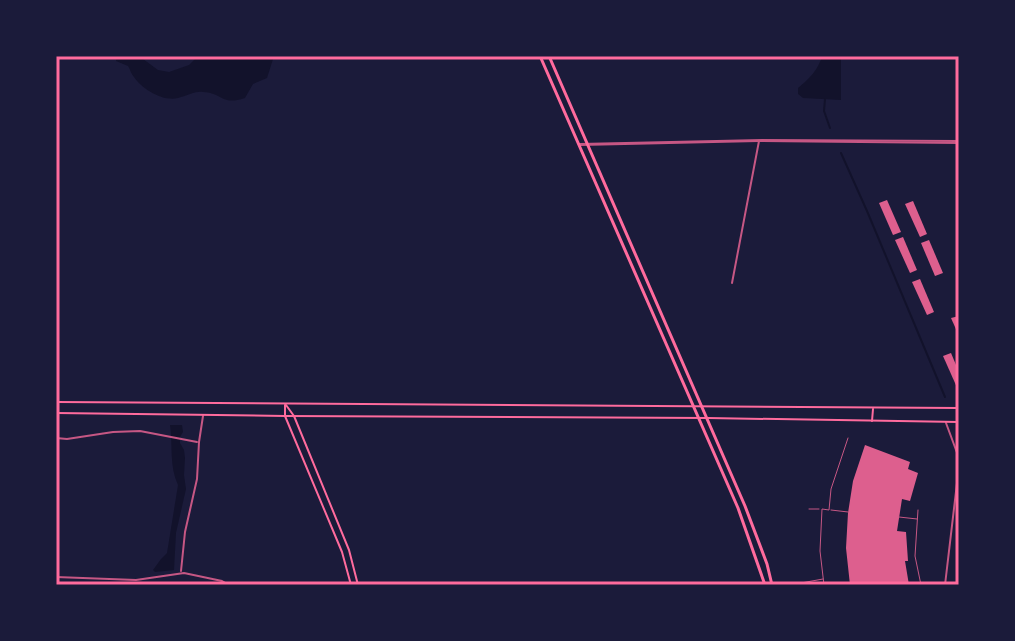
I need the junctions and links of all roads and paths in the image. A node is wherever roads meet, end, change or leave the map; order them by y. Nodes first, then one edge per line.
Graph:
1 (540, 56) edge
2 (549, 56) edge
3 (759, 141) junction
4 (959, 142) edge
5 (587, 144) junction
6 (579, 145) junction
7 (732, 283) dead end
8 (56, 402) edge
9 (285, 404) junction
10 (693, 406) junction
11 (703, 406) junction
12 (873, 408) junction
13 (959, 408) edge
14 (56, 413) edge
15 (203, 415) junction
16 (285, 416) junction
17 (294, 416) junction
18 (699, 418) junction
19 (708, 418) junction
20 (872, 421) junction
21 (945, 422) junction
22 (959, 422) edge
23 (56, 438) edge
24 (848, 438) dead end
25 (199, 442) junction
26 (959, 458) edge
27 (959, 466) edge
28 (809, 509) dead end
29 (822, 509) junction
30 (829, 510) junction
31 (918, 510) dead end
32 (848, 512) dead end
33 (899, 517) dead end
34 (917, 519) junction
35 (181, 573) junction
36 (56, 577) edge
37 (823, 579) junction
38 (229, 585) edge
39 (351, 585) edge
40 (358, 585) edge
41 (765, 585) edge
42 (772, 585) edge
43 (790, 585) edge
44 (824, 585) edge
45 (921, 585) edge
46 (945, 585) edge

1 - 6 main road
2 - 5 main road
3 - 4 street
3 - 5 street
3 - 7 street
5 - 6 street
5 - 11 main road
6 - 10 main road
8 - 9 main road
9 - 10 main road
9 - 16 main road
9 - 17 main road
10 - 11 main road
10 - 18 main road
11 - 12 main road
11 - 19 main road
12 - 13 main road
12 - 20 main road
14 - 15 main road
15 - 16 main road
15 - 25 street
16 - 17 main road
16 - 39 main road
17 - 18 main road
17 - 40 main road
18 - 19 main road
18 - 41 main road
19 - 20 main road
19 - 42 main road
20 - 21 main road
21 - 22 main road
21 - 26 street
23 - 25 street
24 - 30 street
25 - 35 street
27 - 46 street
28 - 29 street
29 - 30 street
29 - 37 street
30 - 32 street
31 - 34 street
33 - 34 street
34 - 45 street
35 - 36 street
35 - 38 street
37 - 43 street
37 - 44 street

